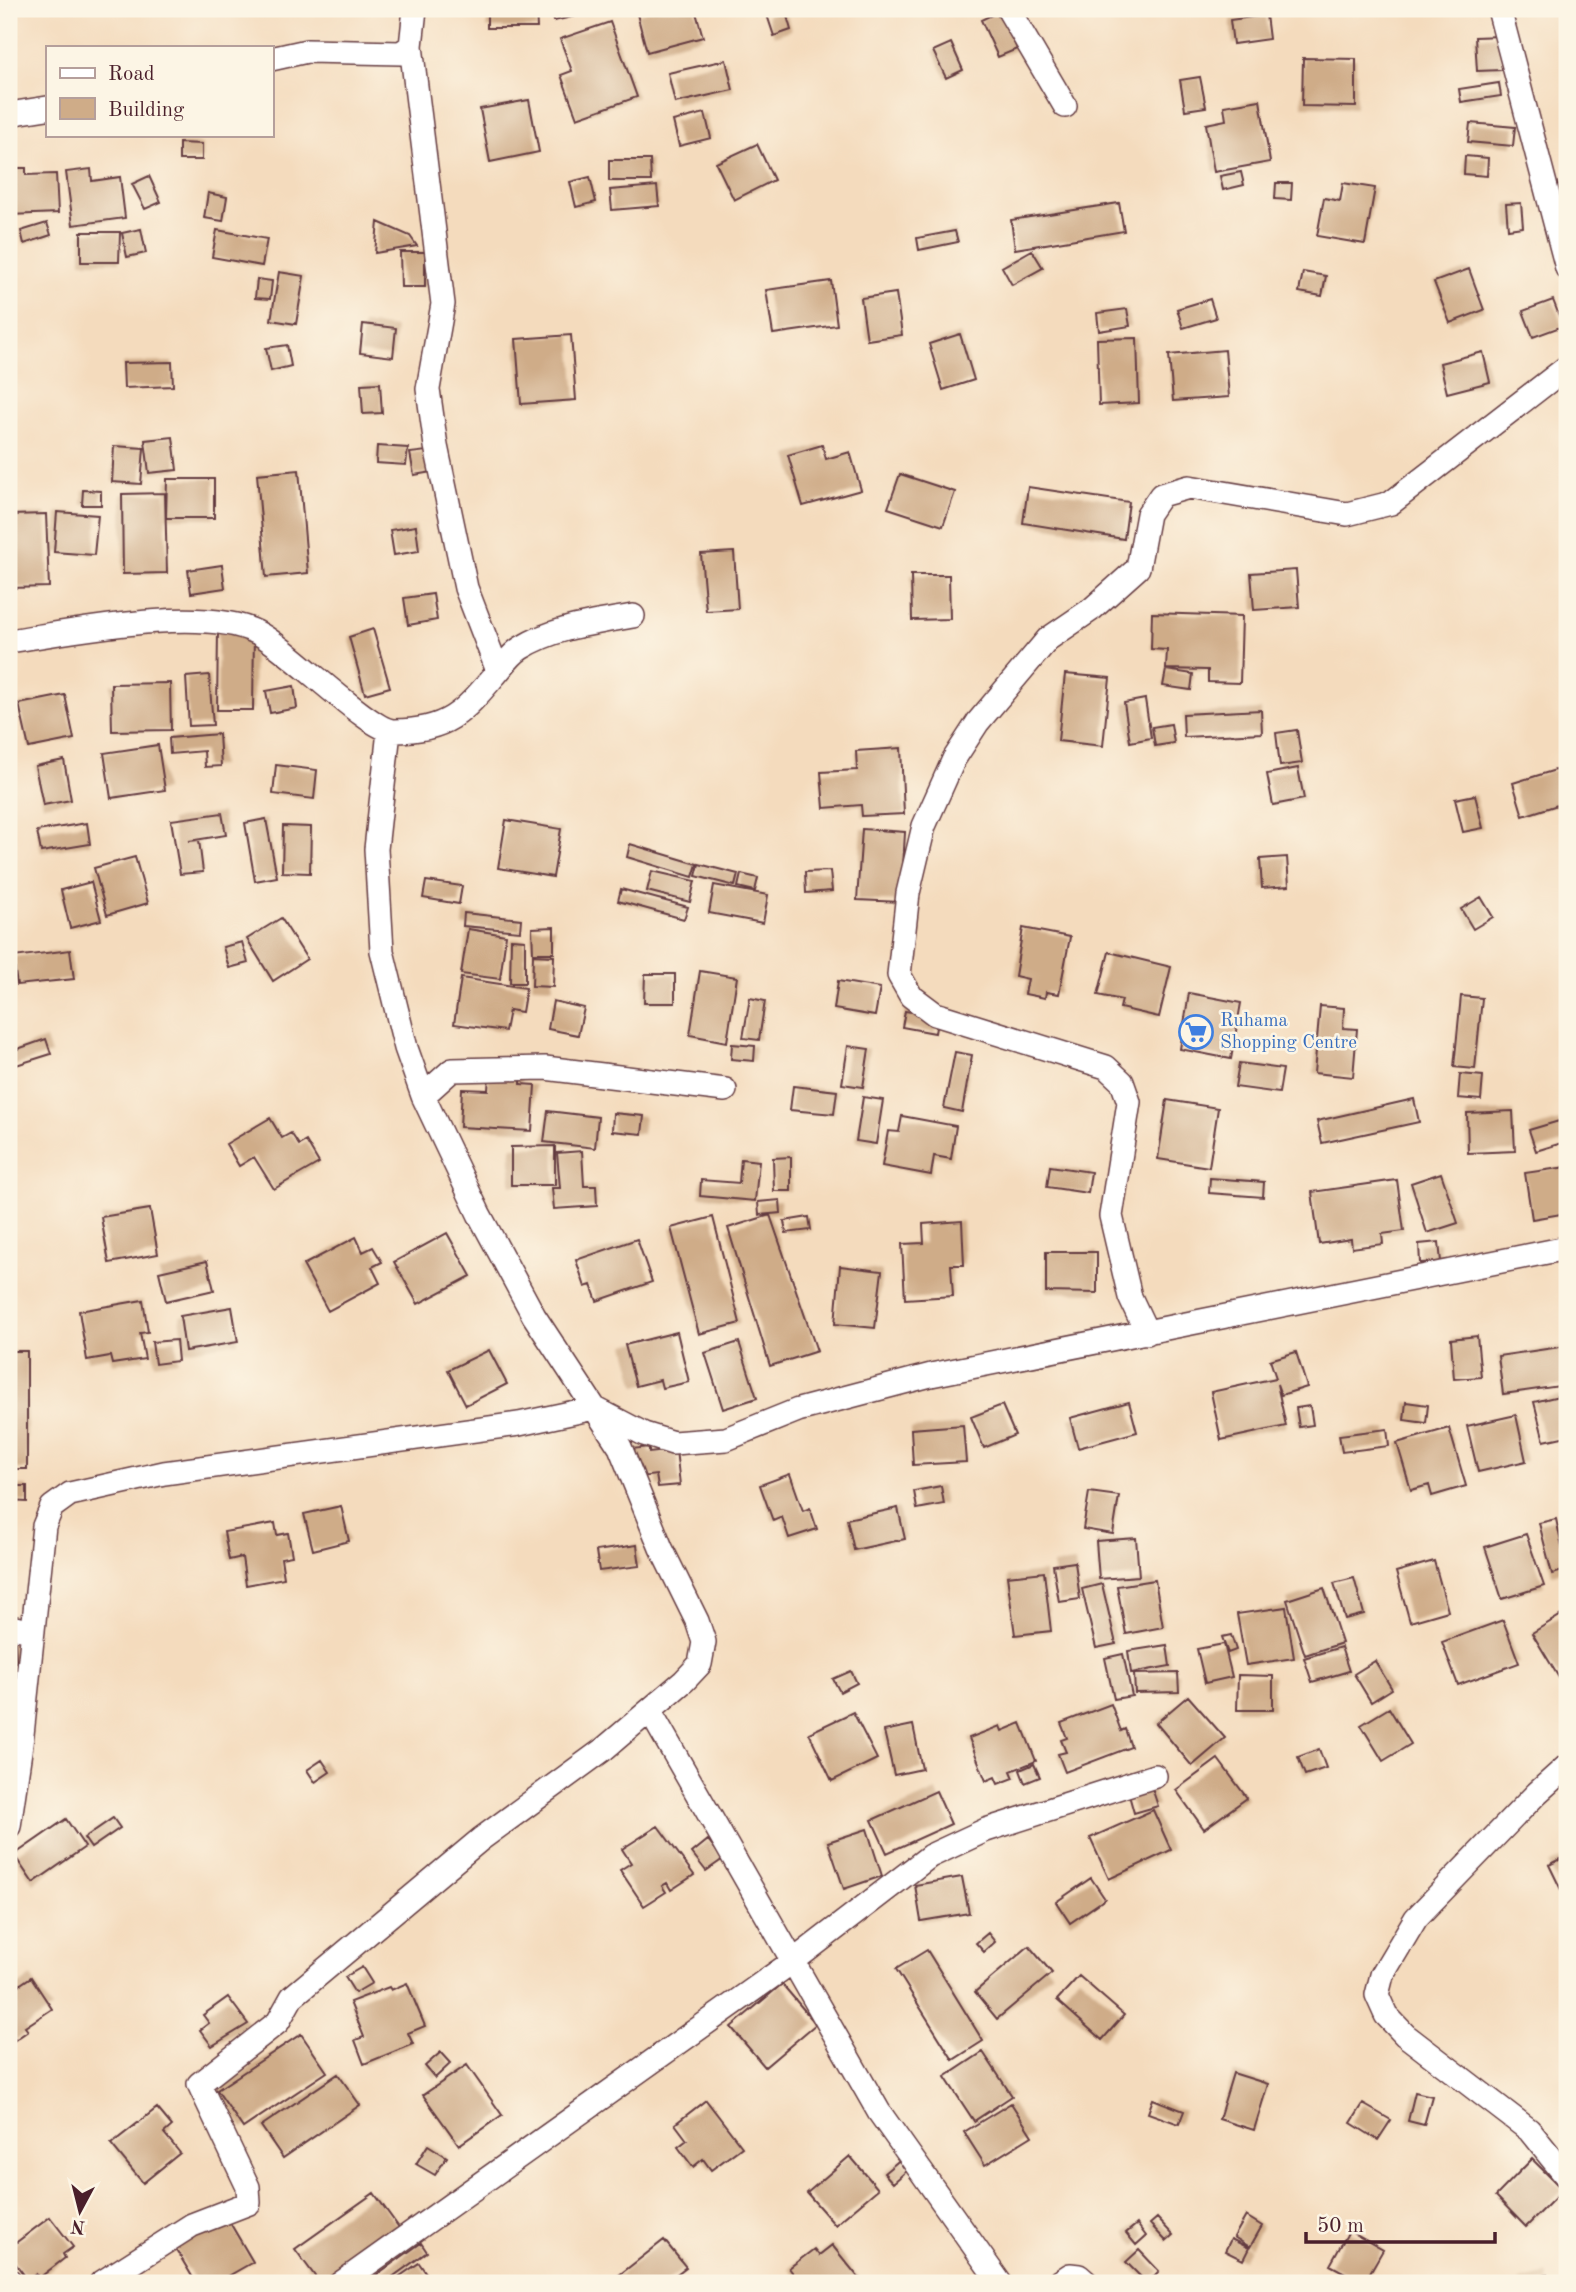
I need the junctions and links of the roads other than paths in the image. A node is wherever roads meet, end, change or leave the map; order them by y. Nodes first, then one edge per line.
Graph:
1 (415, 9) edge
2 (1008, 9) edge
3 (1499, 9) edge
4 (411, 46) junction
5 (273, 59) edge
6 (1065, 106) dead end
7 (46, 108) edge
8 (9, 114) edge
9 (1567, 268) edge
10 (1567, 367) edge
11 (633, 616) dead end
12 (9, 641) edge
13 (498, 671) junction
14 (389, 731) junction
15 (725, 1090) dead end
16 (423, 1096) junction
17 (1567, 1248) edge
18 (1147, 1333) junction
19 (594, 1408) junction
20 (9, 1627) edge
21 (33, 1631) junction
22 (650, 1711) junction
23 (1567, 1766) edge
24 (1155, 1776) dead end
25 (9, 1826) edge
26 (792, 1962) junction
27 (1567, 2177) edge
28 (101, 2283) edge
29 (341, 2283) edge
30 (1000, 2283) edge
31 (1058, 2283) edge
32 (1087, 2283) edge

1 - 4 street
2 - 6 street
3 - 9 street
4 - 5 street
4 - 13 street
7 - 8 street
10 - 18 street
11 - 13 street
12 - 14 street
13 - 14 street
14 - 16 street
15 - 16 street
16 - 19 street
17 - 18 street
18 - 19 street
19 - 21 street
19 - 22 street
20 - 21 street
21 - 25 street
22 - 26 street
22 - 28 street
23 - 27 street
24 - 26 street
26 - 29 street
26 - 30 street
31 - 32 street

